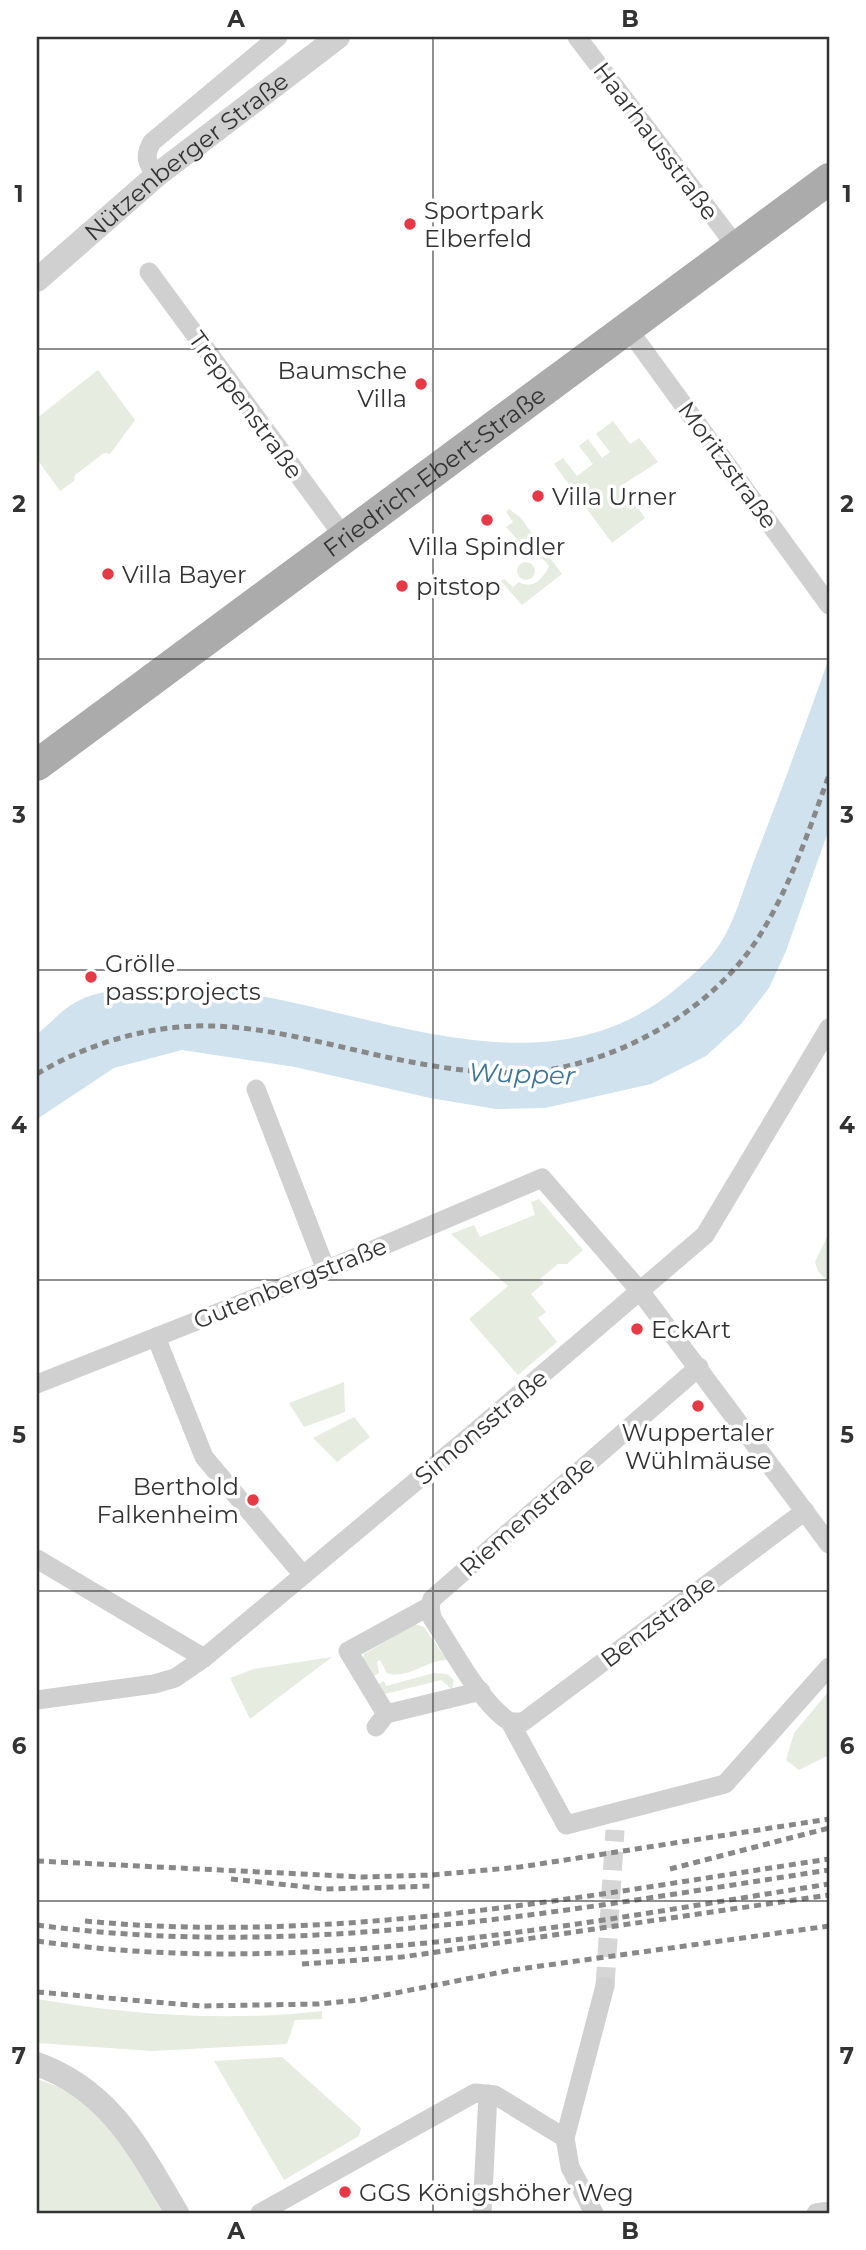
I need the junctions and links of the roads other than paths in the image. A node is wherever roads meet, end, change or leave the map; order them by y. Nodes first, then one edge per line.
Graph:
1 (278, 37) edge
2 (338, 37) edge
3 (577, 37) edge
4 (157, 175) junction
5 (829, 179) edge
6 (736, 246) junction
7 (149, 272) dead end
8 (37, 280) edge
9 (626, 326) junction
10 (344, 537) junction
11 (829, 605) edge
12 (37, 765) edge
13 (829, 1028) edge
14 (256, 1089) dead end
15 (326, 1270) junction
16 (640, 1291) junction
17 (156, 1337) junction
18 (699, 1367) junction
19 (37, 1384) edge
20 (804, 1511) junction
21 (829, 1544) edge
22 (37, 1559) edge
23 (303, 1575) junction
24 (430, 1606) junction
25 (204, 1658) junction
26 (829, 1667) edge
27 (481, 1691) junction
28 (37, 1699) edge
29 (510, 1723) junction
30 (605, 1986) tunnel mouth
31 (37, 2064) edge
32 (488, 2094) junction
33 (565, 2137) junction
34 (829, 2211) edge
35 (177, 2213) edge
36 (260, 2213) edge
37 (482, 2213) edge
38 (594, 2213) edge
39 (816, 2213) edge

1 - 4 street
2 - 4 street, Nützenberger Straße
3 - 6 street, Haarhausstraße
4 - 8 street, Nützenberger Straße
5 - 6 main road, Friedrich-Ebert-Straße
6 - 9 main road, Friedrich-Ebert-Straße
7 - 10 street, Treppenstraße
9 - 10 main road, Friedrich-Ebert-Straße
9 - 11 street, Moritzstraße
10 - 12 main road, Friedrich-Ebert-Straße
13 - 16 street, Simonsstraße
14 - 15 street
15 - 16 street, Gutenbergstraße
15 - 17 street, Gutenbergstraße
16 - 18 street
16 - 23 street, Simonsstraße
17 - 19 street, Gutenbergstraße
17 - 23 street
18 - 20 street
18 - 24 street, Riemenstraße
20 - 21 street
20 - 29 street, Benzstraße
22 - 25 street
23 - 25 street, Simonsstraße
24 - 27 street
24 - 27 street, Riemenstraße
25 - 28 street, Simonsstraße
26 - 29 street
27 - 29 street
30 - 33 street
31 - 35 street
32 - 33 street
32 - 36 street
32 - 37 street
33 - 38 street
34 - 39 street

